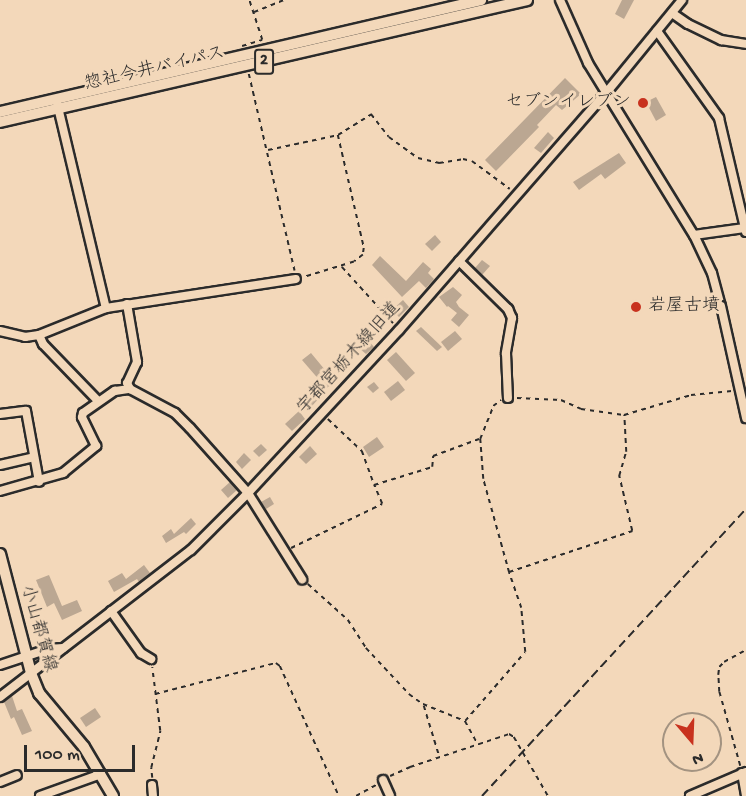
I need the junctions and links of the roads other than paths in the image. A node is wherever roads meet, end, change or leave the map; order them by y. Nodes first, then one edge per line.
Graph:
1 (481, 0) edge
2 (528, 0) edge
3 (560, 0) edge
4 (682, 0) edge
5 (672, 13) junction
6 (657, 31) junction
7 (746, 44) edge
8 (246, 61) junction
9 (606, 93) junction
10 (57, 104) junction
11 (0, 112) edge
12 (0, 122) edge
13 (746, 230) edge
14 (694, 235) junction
15 (459, 261) junction
16 (296, 279) road end
17 (127, 304) junction
18 (106, 308) junction
19 (0, 331) edge
20 (39, 335) junction
21 (129, 389) junction
22 (508, 398) road end
23 (98, 401) junction
24 (0, 414) edge
25 (746, 418) edge
26 (34, 457) junction
27 (0, 465) edge
28 (39, 482) junction
29 (0, 491) edge
30 (248, 493) junction
31 (0, 554) edge
32 (3, 579) edge
33 (302, 579) road end
34 (111, 611) junction
35 (63, 648) junction
36 (26, 655) junction
37 (152, 660) road end
38 (0, 665) edge
39 (31, 673) junction
40 (0, 697) edge
41 (744, 772) edge
42 (101, 774) junction
43 (17, 775) dead end
44 (383, 780) road end
45 (0, 782) edge
46 (152, 785) road end
47 (41, 796) edge
48 (113, 796) edge
49 (153, 796) edge
50 (390, 796) edge
51 (690, 796) edge
52 (746, 796) edge

1 - 8 main road, 惣社今井バイパス / 2
2 - 8 main road, 惣社今井バイパス / 2
3 - 9 street
4 - 5 street, 宇都宮栃木線旧道
5 - 6 street, 宇都宮栃木線旧道
5 - 7 street
6 - 9 street, 宇都宮栃木線旧道
6 - 13 street
8 - 10 main road, 惣社今井バイパス / 2
9 - 14 street
9 - 15 street, 宇都宮栃木線旧道
10 - 11 main road, 惣社今井バイパス / 2
10 - 12 main road, 惣社今井バイパス / 2
10 - 18 street
13 - 14 street
14 - 25 street, bridge
15 - 22 street
15 - 30 street, 宇都宮栃木線旧道
16 - 17 street
17 - 18 street
17 - 21 street
18 - 20 street
19 - 20 street
20 - 23 street
21 - 23 street
21 - 30 street
23 - 28 street
24 - 26 street
26 - 27 street
26 - 28 street
28 - 29 street
30 - 33 street
30 - 34 street, 宇都宮栃木線旧道
31 - 32 main road, 小山都賀線
32 - 36 main road, 小山都賀線
34 - 35 street, 宇都宮栃木線旧道
34 - 37 street
35 - 36 street
35 - 39 street, 宇都宮栃木線旧道
36 - 38 street
36 - 39 main road, 小山都賀線
39 - 40 street, 宇都宮栃木線旧道
39 - 42 main road, 小山都賀線
41 - 51 street
41 - 52 street
42 - 47 street
42 - 48 main road, 小山都賀線
43 - 45 street
44 - 50 street
46 - 49 street

